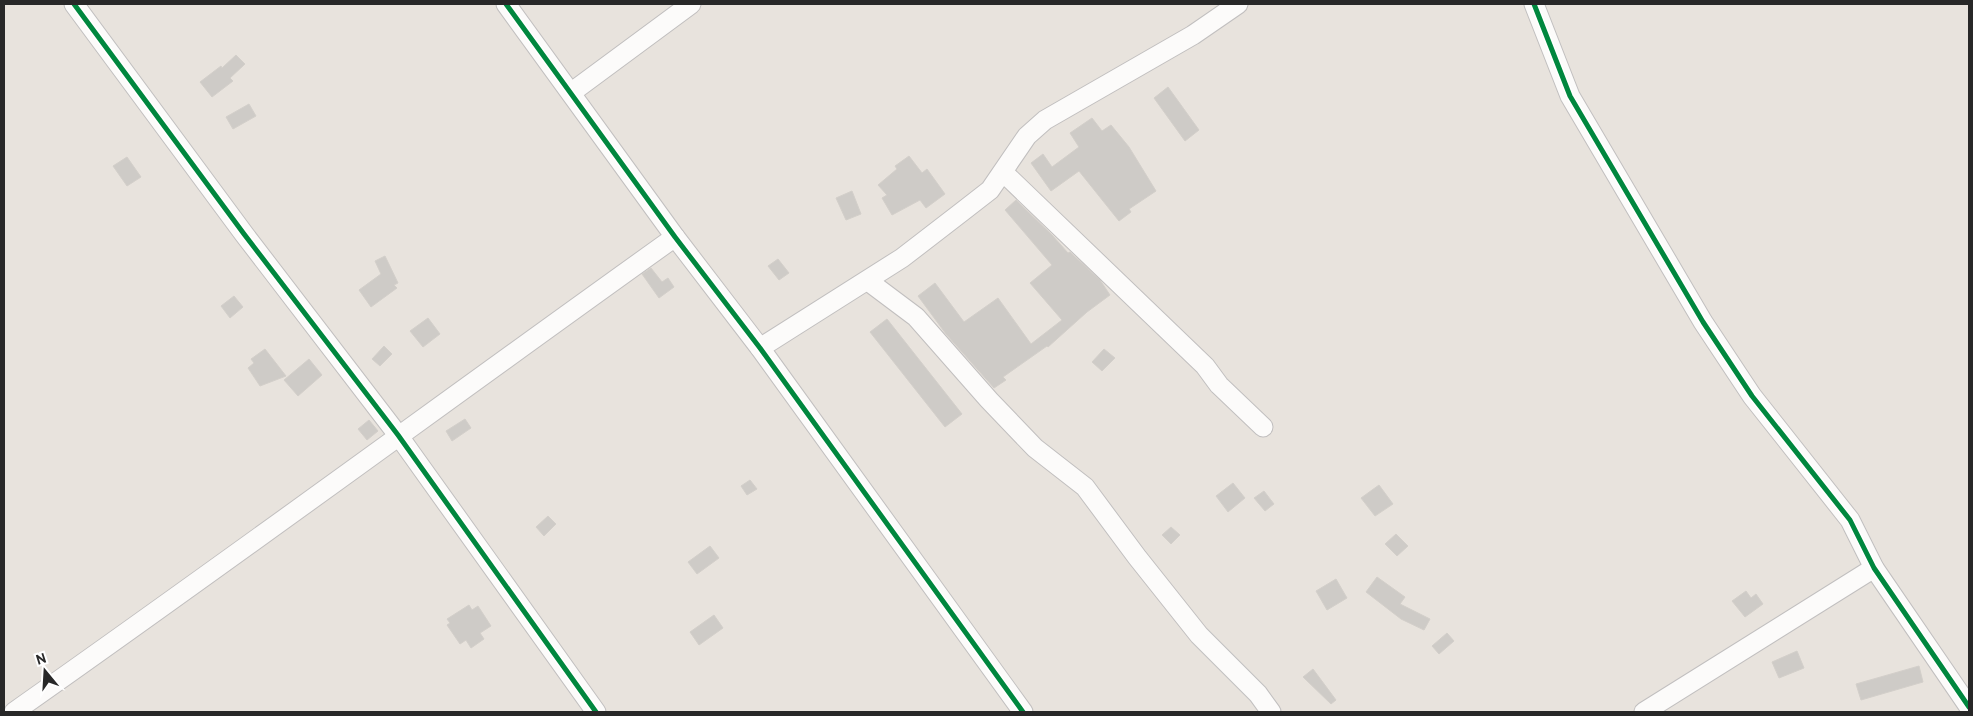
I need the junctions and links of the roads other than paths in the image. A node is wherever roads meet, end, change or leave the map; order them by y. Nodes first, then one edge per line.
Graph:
1 (74, 4) edge
2 (506, 4) edge
3 (691, 4) edge
4 (1238, 4) edge
5 (1534, 4) edge
6 (572, 92) junction
7 (1004, 172) junction
8 (675, 237) junction
9 (868, 280) junction
10 (760, 348) junction
11 (1262, 427) dead end
12 (398, 435) junction
13 (1874, 568) junction
14 (1969, 707) edge
15 (14, 712) edge
16 (596, 712) edge
17 (1023, 712) edge
18 (1271, 712) edge
19 (1644, 712) edge

1 - 12 street
2 - 6 street
3 - 6 street
4 - 7 street
5 - 13 street
6 - 8 street
7 - 9 street
7 - 11 street
8 - 10 street
8 - 12 street
9 - 10 street
9 - 18 street
10 - 17 street
12 - 15 street
12 - 16 street
13 - 14 street
13 - 19 street

